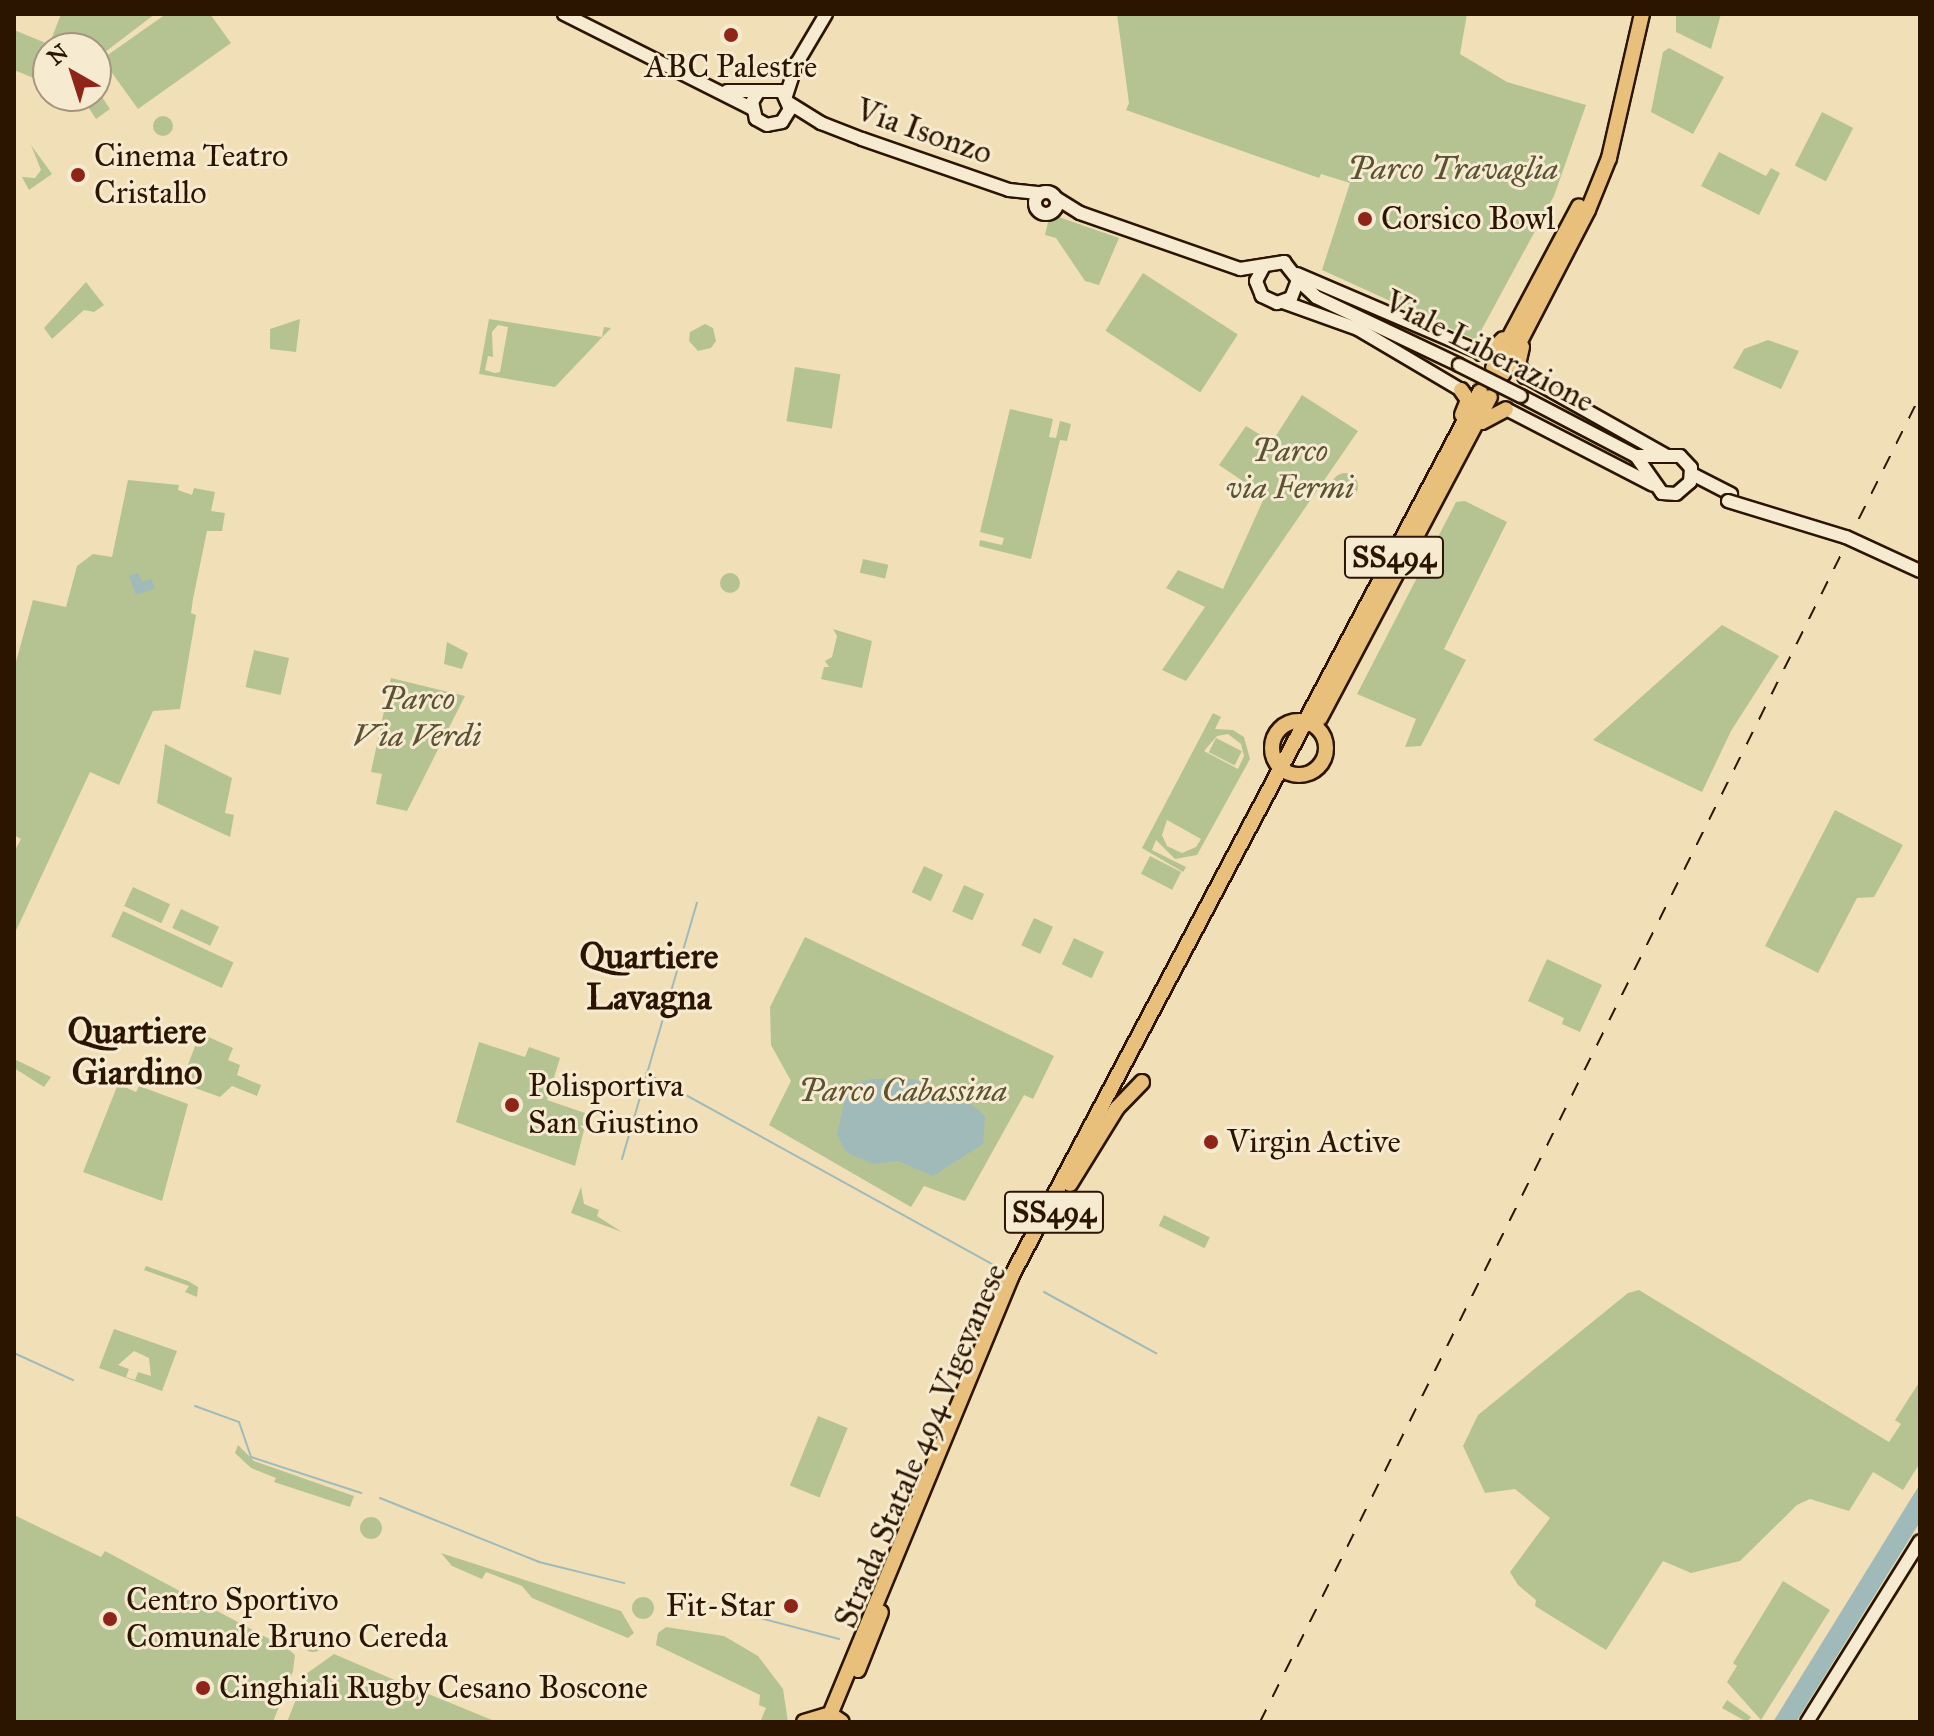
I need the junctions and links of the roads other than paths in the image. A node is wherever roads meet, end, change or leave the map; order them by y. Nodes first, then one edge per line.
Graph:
1 (564, 14) edge
2 (826, 14) edge
3 (1632, 14) edge
4 (1642, 14) edge
5 (797, 63) junction
6 (710, 87) junction
7 (765, 90) junction
8 (788, 100) junction
9 (751, 108) junction
10 (785, 119) junction
11 (821, 123) junction
12 (1009, 190) junction
13 (1040, 193) junction
14 (1056, 198) junction
15 (1035, 208) junction
16 (1051, 212) junction
17 (1080, 213) junction
18 (1564, 244) junction
19 (1264, 266) junction
20 (1240, 269) junction
21 (1297, 277) junction
22 (1257, 287) junction
23 (1316, 297) junction
24 (1287, 300) junction
25 (1481, 353) joint
26 (1498, 371) dead end
27 (1525, 376) joint
28 (1461, 390) joint
29 (1506, 409) joint
30 (1636, 456) junction
31 (1661, 457) junction
32 (1692, 474) junction
33 (1652, 480) junction
34 (1686, 489) junction
35 (1438, 494) junction
36 (1730, 498) junction
37 (1420, 507) junction
38 (1920, 563) edge
39 (1920, 571) edge
40 (1312, 724) junction
41 (1286, 771) junction
42 (1142, 1082) dead end
43 (1070, 1184) junction
44 (1920, 1541) edge
45 (835, 1720) edge
46 (804, 1722) edge
47 (1807, 1722) edge

1 - 6 main road
2 - 5 main road
3 - 18 main road
4 - 18 main road
5 - 7 main road
5 - 8 main road
6 - 7 main road
6 - 9 main road
7 - 8 main road, Via Isonzo
7 - 9 main road
8 - 10 main road
8 - 11 main road, Via Isonzo
9 - 10 main road, Via Isonzo
10 - 11 main road, Via Isonzo
11 - 12 main road, Via Isonzo
12 - 13 main road, Via Isonzo
12 - 15 main road, Via Isonzo
13 - 14 main road, Via Isonzo
13 - 15 main road
14 - 16 main road
14 - 17 main road
15 - 16 main road
16 - 17 main road
17 - 20 main road
18 - 25 main road
18 - 26 main road
18 - 27 main road
19 - 20 main road
19 - 21 main road
19 - 22 main road
20 - 22 main road
21 - 23 main road, Viale Liberazione
21 - 24 main road
21 - 25 main road, Viale Liberazione
22 - 24 main road
23 - 24 main road, Viale Liberazione
23 - 30 main road, Viale Liberazione, bridge
24 - 28 main road, Viale Liberazione
27 - 31 main road
28 - 37 main road
29 - 33 main road
29 - 35 main road
30 - 31 main road, Viale Liberazione
30 - 33 main road, Viale Liberazione
31 - 32 main road, Viale Liberazione
31 - 33 main road
32 - 34 main road
32 - 36 main road, Viale Liberazione
33 - 34 main road, Viale Liberazione
34 - 36 main road, Viale Liberazione
35 - 37 main road, SS494
35 - 40 main road, SS494
36 - 38 main road, Viale Liberazione
36 - 39 main road, Viale Liberazione, bridge
37 - 40 main road, SS494
40 - 41 main road, Strada Statale 494 Vigevanese / SS494
40 - 41 main road
40 - 41 main road
41 - 43 main road, Strada Statale 494 Vigevanese / SS494
41 - 45 main road, Strada Statale 494 Vigevanese / SS494
42 - 43 main road
43 - 45 main road, Strada Statale 494 Vigevanese / SS494
44 - 47 main road
45 - 46 main road

